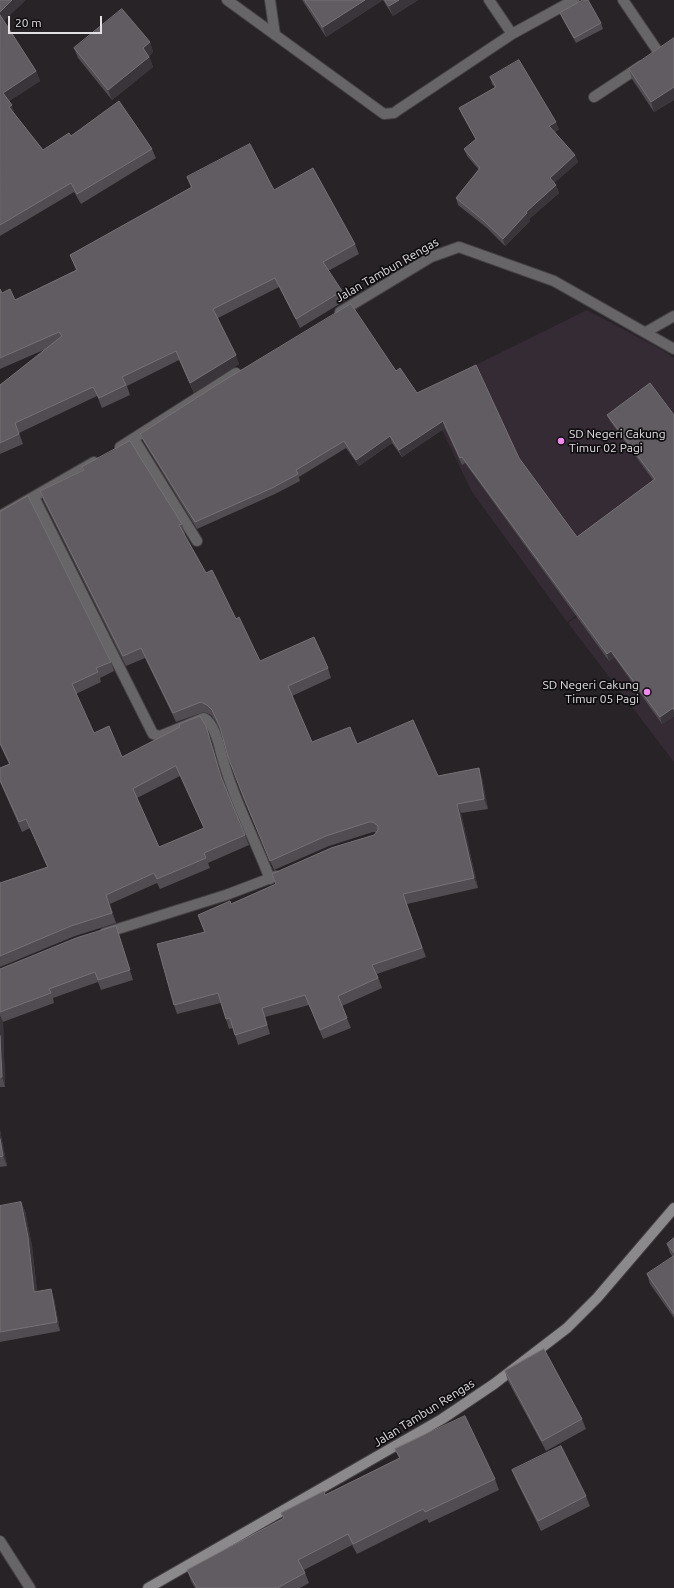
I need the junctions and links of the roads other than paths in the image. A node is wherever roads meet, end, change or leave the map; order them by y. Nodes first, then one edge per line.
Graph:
1 (227, 0) edge
2 (270, 0) edge
3 (489, 0) edge
4 (574, 0) edge
5 (623, 0) edge
6 (512, 34) junction
7 (275, 35) junction
8 (669, 47) edge
9 (653, 58) junction
10 (594, 97) dead end
11 (674, 316) edge
12 (330, 318) edge
13 (646, 332) junction
14 (674, 349) edge
15 (248, 366) edge
16 (134, 439) junction
17 (114, 450) edge
18 (100, 458) edge
19 (34, 498) junction
20 (0, 516) edge
21 (197, 541) dead end
22 (284, 873) edge
23 (270, 879) junction
24 (98, 936) edge
25 (674, 1208) edge
26 (0, 1541) edge
27 (30, 1588) edge
28 (148, 1588) edge

1 - 7 street
2 - 7 street
3 - 6 street
4 - 6 street
5 - 9 street
6 - 7 street
8 - 9 street
9 - 10 street
11 - 13 street
12 - 13 street, Jalan Tambun Rengas
13 - 14 street, Jalan Tambun Rengas
15 - 16 street
16 - 17 street
16 - 21 street
18 - 19 street
19 - 20 street
19 - 23 street
22 - 23 street
23 - 24 street
25 - 28 street, Jalan Tambun Rengas
26 - 27 street

